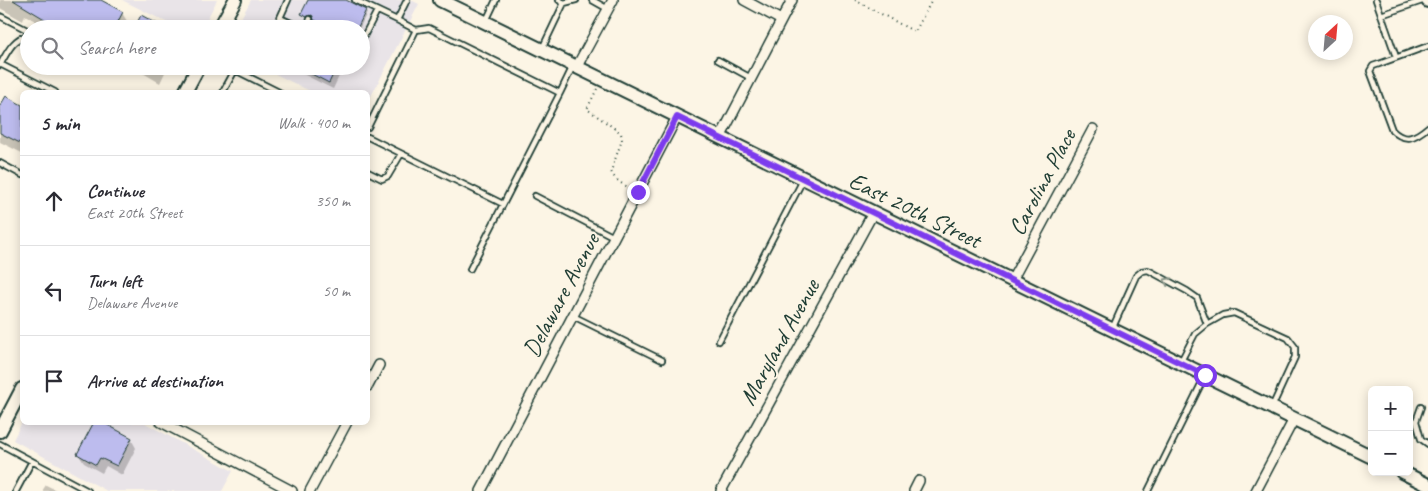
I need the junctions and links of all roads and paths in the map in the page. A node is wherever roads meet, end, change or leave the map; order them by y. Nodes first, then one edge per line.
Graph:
1 (235, 0) edge
2 (288, 0) edge
3 (407, 0) edge
4 (440, 0) edge
5 (496, 0) edge
6 (559, 0) edge
7 (576, 0) edge
8 (592, 0) edge
9 (613, 0) edge
10 (744, 0) edge
11 (792, 0) edge
12 (855, 0) edge
13 (932, 0) edge
14 (1376, 0) edge
15 (1427, 0) edge
16 (355, 2) edge
17 (564, 3) junction
18 (608, 9) junction
19 (377, 11) junction
20 (1382, 15) junction
21 (0, 16) edge
22 (280, 18) joint
23 (224, 20) edge
24 (285, 20) edge
25 (397, 20) junction
26 (781, 20) junction
27 (486, 22) junction
28 (370, 25) edge
29 (20, 26) edge
30 (416, 30) junction
31 (20, 38) edge
32 (1428, 46) edge
33 (542, 50) junction
34 (1396, 57) junction
35 (718, 60) dead end
36 (0, 64) edge
37 (575, 67) junction
38 (20, 74) edge
39 (22, 75) edge
40 (194, 75) edge
41 (232, 75) edge
42 (245, 75) edge
43 (751, 78) junction
44 (602, 80) junction
45 (51, 90) edge
46 (185, 90) edge
47 (224, 90) edge
48 (275, 90) edge
49 (560, 93) junction
50 (677, 117) junction
51 (370, 122) edge
52 (1428, 127) edge
53 (1093, 129) dead end
54 (370, 138) edge
55 (720, 138) junction
56 (401, 154) junction
57 (0, 163) edge
58 (370, 173) edge
59 (20, 175) edge
60 (804, 179) junction
61 (638, 192) junction
62 (534, 196) dead end
63 (503, 204) junction
64 (873, 213) junction
65 (614, 237) junction
66 (470, 269) dead end
67 (1012, 280) junction
68 (573, 316) junction
69 (1207, 324) junction
70 (1112, 330) junction
71 (719, 341) dead end
72 (662, 360) dead end
73 (1180, 363) junction
74 (379, 365) dead end
75 (1205, 375) junction
76 (370, 382) edge
77 (20, 392) edge
78 (1421, 407) dead end
79 (1271, 408) junction
80 (1294, 419) junction
81 (345, 425) edge
82 (178, 427) edge
83 (0, 431) edge
84 (0, 444) edge
85 (1428, 444) edge
86 (1368, 455) edge
87 (32, 461) junction
88 (1410, 476) edge
89 (919, 482) dead end
90 (1428, 485) edge
91 (16, 491) edge
92 (88, 491) edge
93 (292, 491) edge
94 (310, 491) edge
95 (481, 491) edge
96 (721, 491) edge
97 (914, 491) edge
98 (1148, 491) edge
99 (1256, 491) edge

1 - 23 main road
2 - 22 lane
3 - 25 lane
4 - 27 main road, East 20th Street
5 - 27 lane
6 - 17 lane
7 - 17 lane
8 - 18 lane
9 - 18 street
10 - 26 street
11 - 26 street
12 - 13 path
14 - 20 lane
15 - 20 lane
16 - 19 lane
17 - 33 lane
18 - 37 street
19 - 25 lane
19 - 28 lane
20 - 34 lane
21 - 29 lane
22 - 24 lane
25 - 30 lane
26 - 43 street
27 - 33 main road, East 20th Street
30 - 49 lane
30 - 51 lane
31 - 36 lane
32 - 34 lane
33 - 37 main road, East 20th Street
34 - 52 lane
35 - 43 lane
36 - 38 lane
37 - 44 main road, East 20th Street
37 - 49 lane
39 - 45 lane
40 - 46 main road
41 - 47 lane
42 - 48 lane
43 - 55 street
44 - 50 main road, East 20th Street
44 - 61 path
49 - 63 lane
50 - 55 main road, East 20th Street
50 - 61 street, Delaware Avenue
53 - 67 street, Carolina Place
54 - 56 lane
55 - 60 main road, East 20th Street
56 - 58 lane
56 - 63 lane
57 - 59 lane
60 - 64 main road, East 20th Street
60 - 71 lane
61 - 65 street, Delaware Avenue
62 - 65 lane
63 - 66 lane
64 - 67 main road, East 20th Street
64 - 96 street, Maryland Avenue
65 - 68 street, Delaware Avenue
67 - 70 main road, East 20th Street
68 - 72 lane
68 - 95 street, Delaware Avenue
69 -> 70 lane
69 - 73 lane
69 - 79 lane
70 - 73 main road, East 20th Street
73 - 75 main road, East 20th Street
74 - 76 street
75 - 79 main road, East 20th Street
75 - 98 lane
77 - 83 main road
78 - 85 lane
79 - 80 main road, East 20th Street
80 - 86 main road, East 20th Street
80 - 99 street
81 - 94 street
82 - 93 street
84 - 87 lane
87 - 91 lane
87 - 92 lane
88 - 90 main road
89 - 97 street

